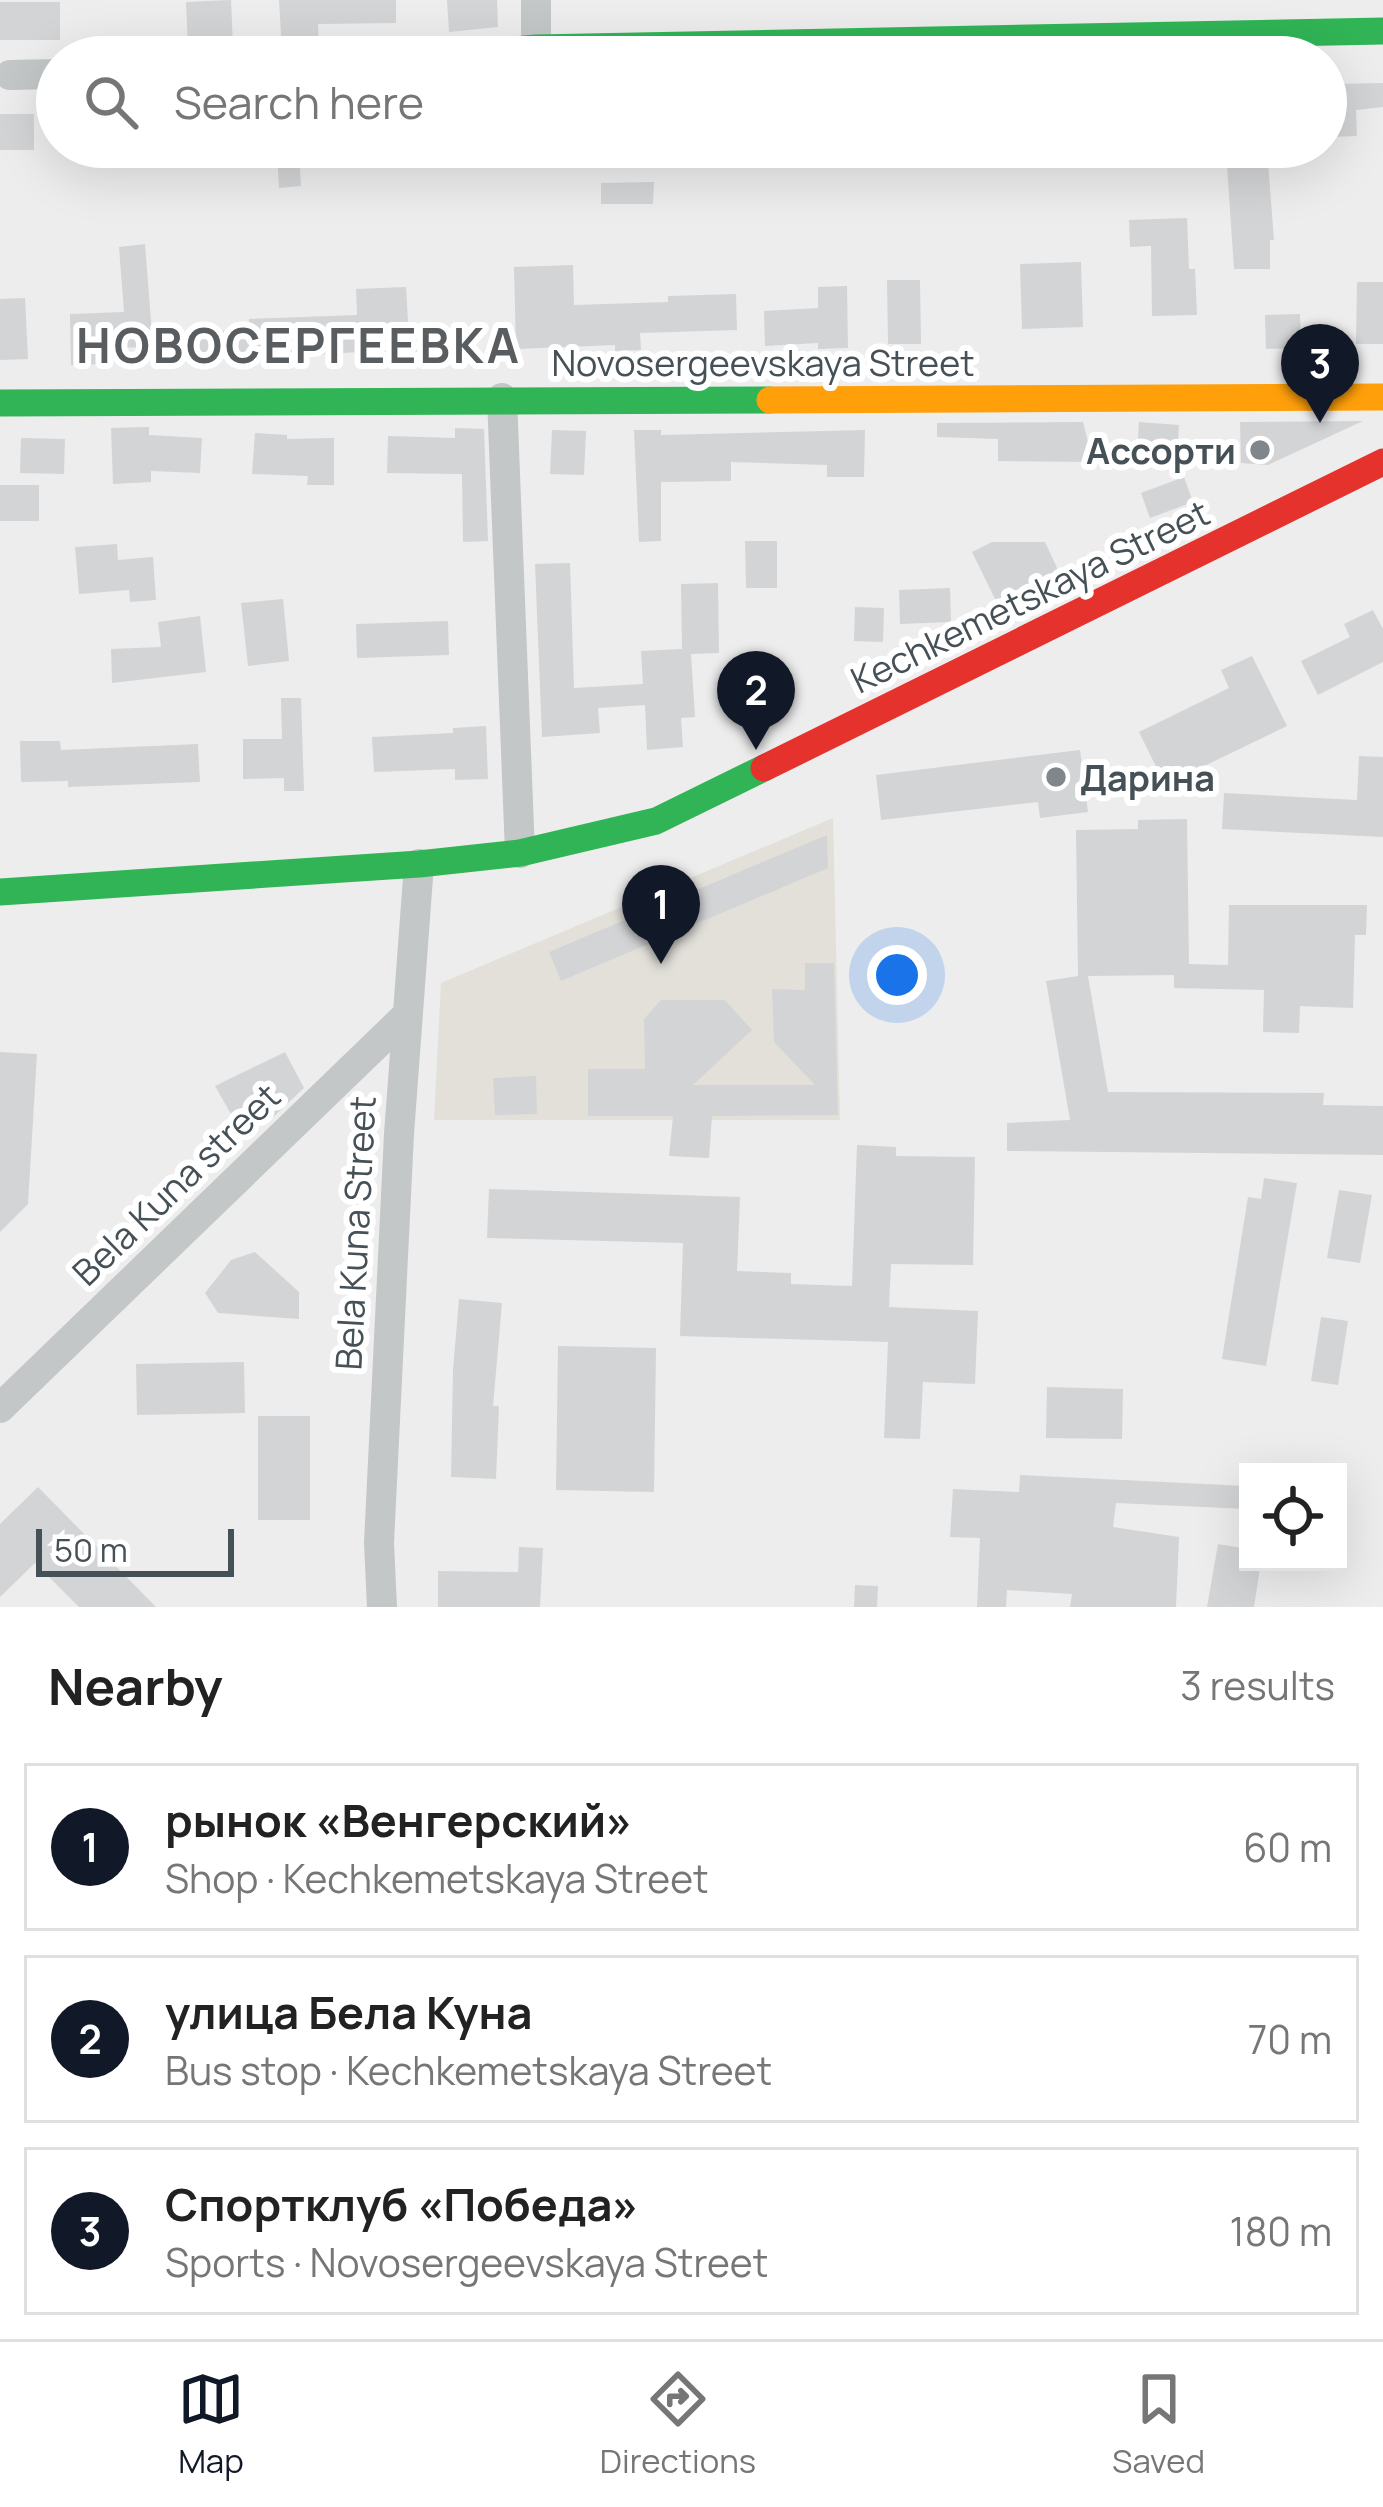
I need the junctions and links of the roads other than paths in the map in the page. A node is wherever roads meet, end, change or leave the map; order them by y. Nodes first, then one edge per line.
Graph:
1 (536, 0) edge
2 (1383, 31) edge
3 (536, 36) edge
4 (1134, 36) edge
5 (36, 74) edge
6 (10, 75) dead end
7 (1383, 397) edge
8 (502, 398) junction
9 (0, 403) edge
10 (1383, 462) edge
11 (520, 853) junction
12 (419, 864) junction
13 (0, 892) edge
14 (406, 1016) junction
15 (0, 1408) edge
16 (382, 1607) edge

1 - 3 street
2 - 4 street
5 - 6 street
7 - 8 street, Novosergeevskaya Street
8 - 9 street, Novosergeevskaya Street
8 - 11 street
10 - 11 street, Kechkemetskaya Street
11 - 12 street, Kechkemetskaya Street
12 - 13 street, Kechkemetskaya Street
12 - 14 street, Bela Kuna Street
14 - 15 street, Bela Kuna street
14 - 16 street, Bela Kuna Street

